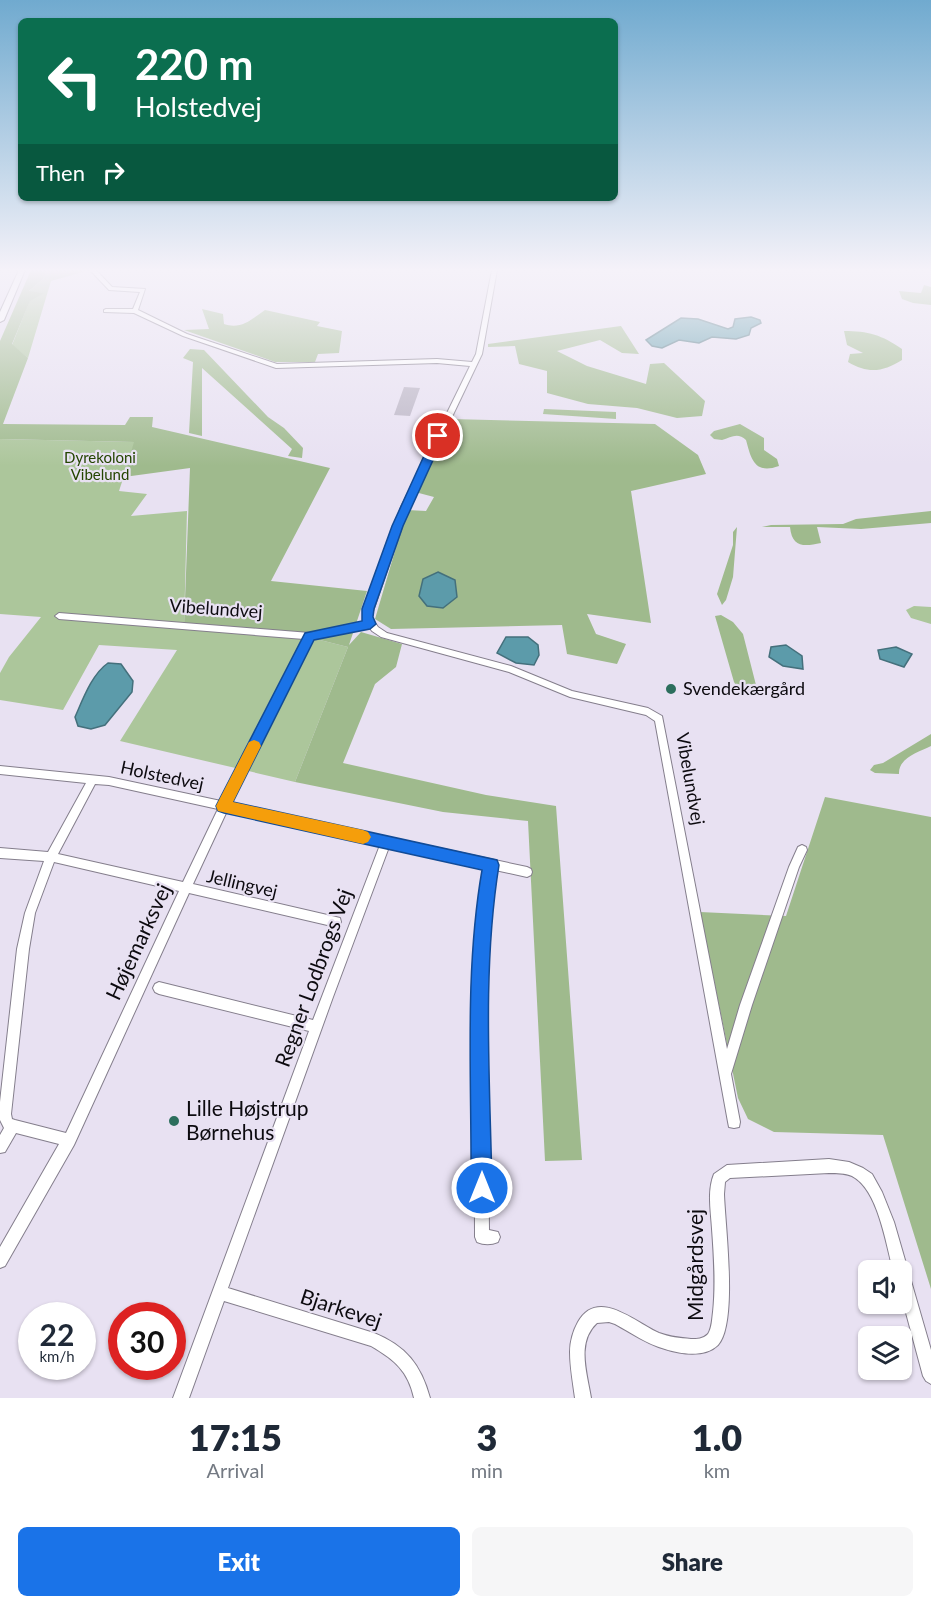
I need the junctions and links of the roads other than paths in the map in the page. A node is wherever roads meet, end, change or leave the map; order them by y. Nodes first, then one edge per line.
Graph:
1 (186, 335) edge
2 (483, 335) edge
3 (474, 364) junction
4 (59, 616) dead end
5 (370, 624) junction
6 (310, 636) junction
7 (0, 770) edge
8 (93, 779) junction
9 (224, 806) junction
10 (387, 842) junction
11 (802, 850) dead end
12 (0, 853) edge
13 (51, 857) junction
14 (491, 865) junction
15 (527, 872) dead end
16 (185, 888) junction
17 (336, 922) dead end
18 (159, 988) dead end
19 (316, 1027) junction
20 (725, 1076) junction
21 (734, 1122) dead end
22 (13, 1126) junction
23 (69, 1140) junction
24 (0, 1147) edge
25 (493, 1237) dead end
26 (897, 1260) edge
27 (0, 1261) edge
28 (219, 1292) junction
29 (912, 1310) edge
30 (931, 1376) edge
31 (181, 1398) edge
32 (422, 1398) edge
33 (583, 1398) edge

1 - 3 street
2 - 3 street
3 - 5 street
4 - 6 street, Vibelundvej
5 - 6 street, Vibelundvej
5 - 20 street, Vibelundvej
6 - 9 street, Højemarksvej
7 - 8 street, Holstedvej
8 - 9 street, Holstedvej
8 - 13 street
9 - 10 street, Holstedvej
9 - 16 street, Højemarksvej
10 - 14 street, Holstedvej
10 - 19 street, Regner Lodbrogs Vej
11 - 20 street, Vibelundvej
12 - 13 street, Jellingvej
13 - 16 street, Jellingvej
13 - 22 street
14 - 15 street, Holstedvej
14 - 25 street
16 - 17 street, Jellingvej
16 - 23 street, Højemarksvej
18 - 19 street
19 - 28 street, Regner Lodbrogs Vej
20 - 21 street, Vibelundvej
22 - 23 street
22 - 24 street
23 - 27 street, Højemarksvej
26 - 33 street, Midgårdsvej
28 - 31 street, Regner Lodbrogs Vej
28 - 32 street, Bjarkevej
29 - 30 street

